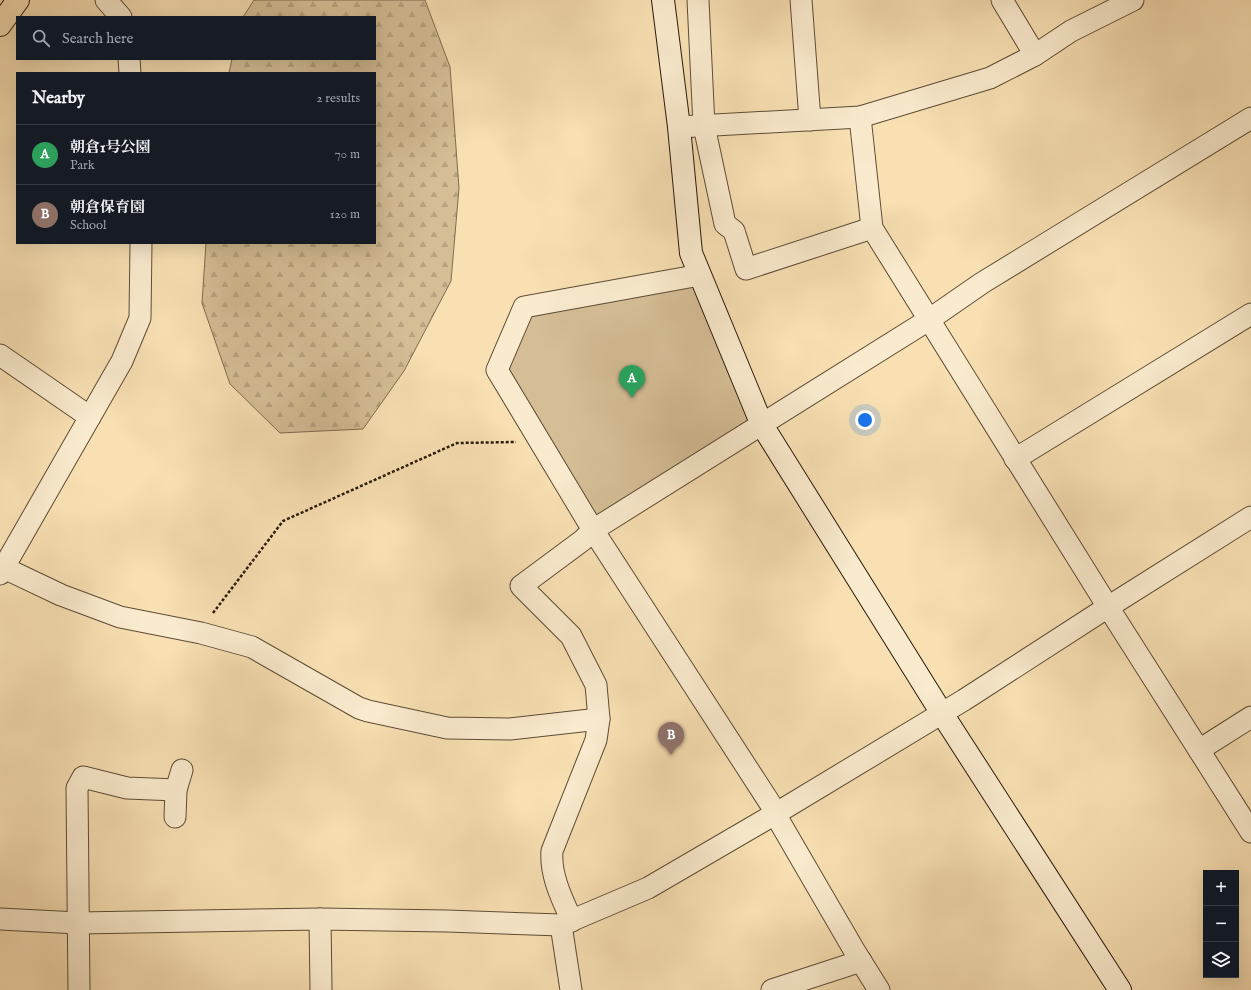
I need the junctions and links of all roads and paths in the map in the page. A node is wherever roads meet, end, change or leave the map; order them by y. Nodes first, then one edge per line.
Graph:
1 (18, 0) edge
2 (106, 0) edge
3 (663, 0) edge
4 (698, 0) edge
5 (801, 0) edge
6 (1002, 0) edge
7 (1133, 0) edge
8 (120, 16) edge
9 (0, 25) edge
10 (1035, 55) junction
11 (129, 60) edge
12 (130, 72) edge
13 (860, 117) junction
14 (1251, 118) edge
15 (810, 120) junction
16 (704, 126) junction
17 (679, 127) junction
18 (872, 228) junction
19 (141, 244) edge
20 (700, 275) junction
21 (1251, 314) edge
22 (930, 319) junction
23 (0, 355) edge
24 (90, 417) junction
25 (762, 425) junction
26 (540, 441) junction
27 (1015, 459) junction
28 (1251, 517) edge
29 (594, 530) junction
30 (1, 569) edge
31 (1108, 607) junction
32 (201, 633) junction
33 (941, 712) junction
34 (1251, 717) edge
35 (599, 719) junction
36 (1199, 750) junction
37 (182, 770) dead end
38 (176, 790) junction
39 (775, 814) junction
40 (175, 817) dead end
41 (1251, 832) edge
42 (0, 919) edge
43 (320, 919) junction
44 (78, 923) junction
45 (566, 923) junction
46 (861, 961) junction
47 (79, 990) edge
48 (320, 990) edge
49 (571, 990) edge
50 (772, 990) edge
51 (879, 990) edge
52 (1120, 990) edge

1 - 9 highway
2 - 8 street
3 - 17 street
4 - 16 street
5 - 15 street
6 - 10 street
7 - 10 street
10 - 13 street
11 - 12 street
13 - 15 street
13 - 18 street
14 - 22 street
15 - 16 street
16 - 17 street
16 - 18 street
17 - 20 street
18 - 22 street
19 - 24 street
20 - 25 street
20 - 26 street
21 - 27 street
22 - 25 street
22 - 27 street
23 - 24 street
24 - 30 street
25 - 29 street
25 - 33 street
26 - 29 street
26 - 32 path
27 - 31 street
28 - 31 street
29 - 35 street
29 - 39 street
30 - 32 street
31 - 33 street
31 - 36 street
32 - 35 street
33 - 39 street
33 - 52 street
34 - 36 street
35 - 45 street
36 - 41 street
37 - 38 street
38 - 40 street
38 - 44 street
39 - 45 street
39 - 46 street
42 - 44 street
43 - 44 street
43 - 45 street
43 - 48 street
44 - 47 street
45 - 49 street
46 - 50 street
46 - 51 street

